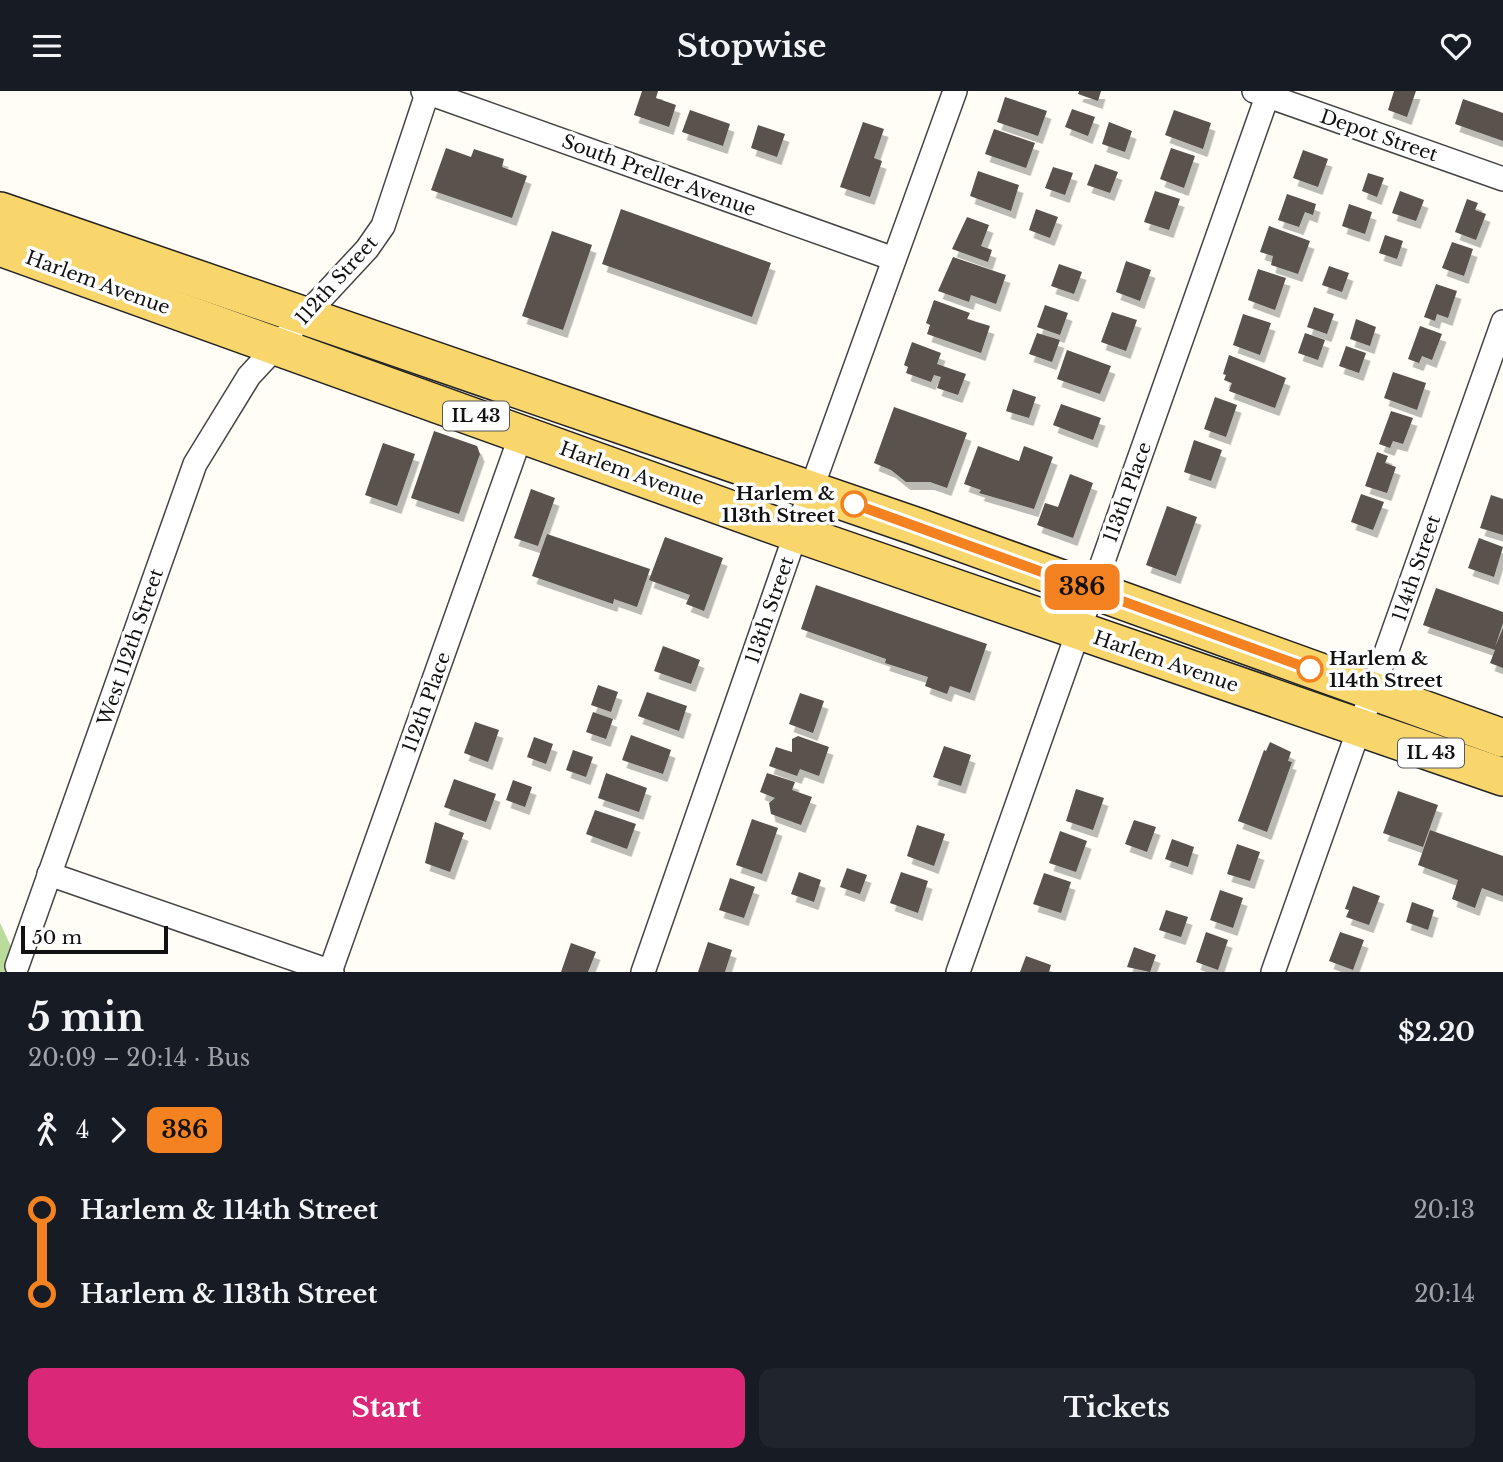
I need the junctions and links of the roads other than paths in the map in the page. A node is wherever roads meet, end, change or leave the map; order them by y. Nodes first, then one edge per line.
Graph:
1 (426, 91) edge
2 (956, 91) edge
3 (1264, 93) edge
4 (1503, 179) edge
5 (0, 211) edge
6 (0, 247) edge
7 (894, 259) junction
8 (303, 317) junction
9 (1503, 322) edge
10 (275, 345) junction
11 (522, 432) junction
12 (811, 489) junction
13 (796, 533) junction
14 (1092, 590) junction
15 (1079, 631) junction
16 (1372, 692) junction
17 (1360, 728) junction
18 (1503, 739) edge
19 (1503, 777) edge
20 (50, 874) junction
21 (17, 965) dead end
22 (330, 972) edge
23 (643, 972) edge
24 (958, 972) edge
25 (1273, 972) edge

1 - 7 street, South Preller Avenue
1 - 8 street, 112th Street
2 - 7 street, 113th Street
3 - 4 street, Depot Street
3 - 14 street, 113th Place
5 - 8 main road, Harlem Avenue / IL 43
6 - 10 main road, Harlem Avenue / IL 43
7 - 12 street, 113th Street
8 - 10 street, 112th Street
8 - 12 main road, Harlem Avenue / IL 43
9 - 16 street, 114th Street
10 - 11 main road, Harlem Avenue / IL 43
10 - 20 street, West 112th Street
11 - 13 main road, Harlem Avenue / IL 43
11 - 22 street, 112th Place
12 - 13 street, 113th Street
12 - 14 main road, Harlem Avenue / IL 43
13 - 15 main road, Harlem Avenue / IL 43
13 - 23 street, 113th Street
14 - 15 street, 113th Place
14 - 16 main road, Harlem Avenue / IL 43
15 - 17 main road, Harlem Avenue / IL 43
15 - 24 street, 113th Place
16 - 17 street, 114th Street
16 - 18 main road, Harlem Avenue / IL 43
17 - 19 main road, Harlem Avenue / IL 43
17 - 25 street, 114th Street
20 - 21 street, West 112th Street
20 - 22 street

